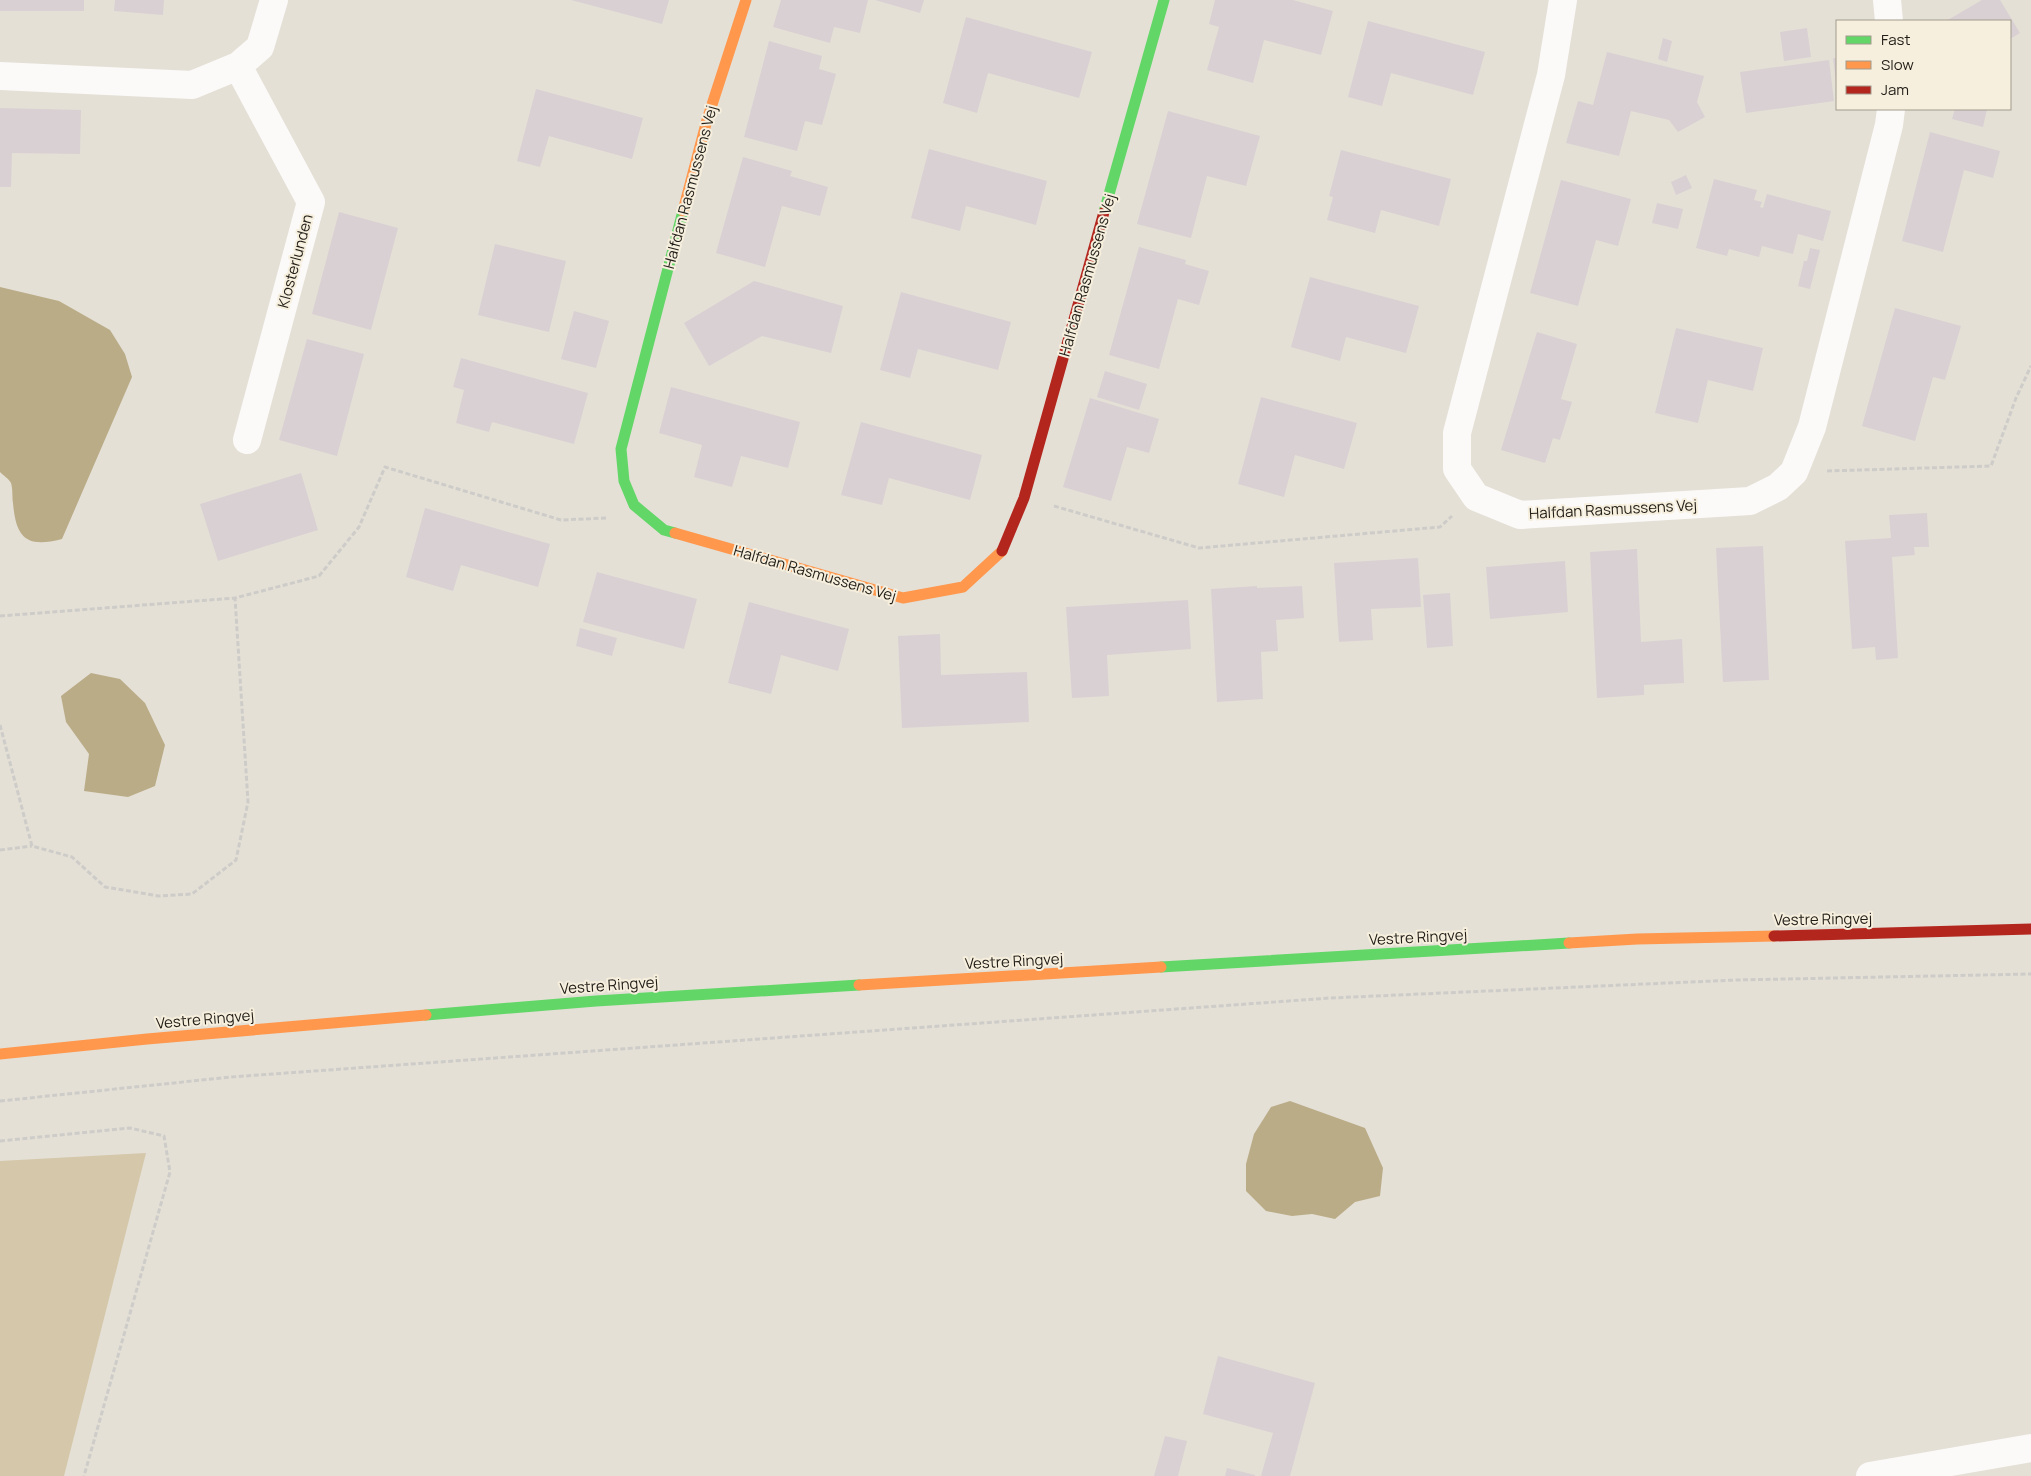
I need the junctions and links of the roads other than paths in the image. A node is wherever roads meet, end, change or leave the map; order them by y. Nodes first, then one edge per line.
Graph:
1 (274, 0) edge
2 (746, 0) edge
3 (1164, 0) edge
4 (1563, 0) edge
5 (1887, 0) edge
6 (1889, 20) edge
7 (238, 66) junction
8 (0, 76) edge
9 (1891, 110) edge
10 (247, 440) dead end
11 (2031, 929) edge
12 (0, 1054) edge
13 (2031, 1448) edge
14 (1870, 1476) edge

1 - 7 street
2 - 3 main road, Halfdan Rasmussens Vej
4 - 9 street, Halfdan Rasmussens Vej
5 - 6 street
7 - 8 street
7 - 10 street, Klosterlunden
11 - 12 main road, Vestre Ringvej
13 - 14 street

